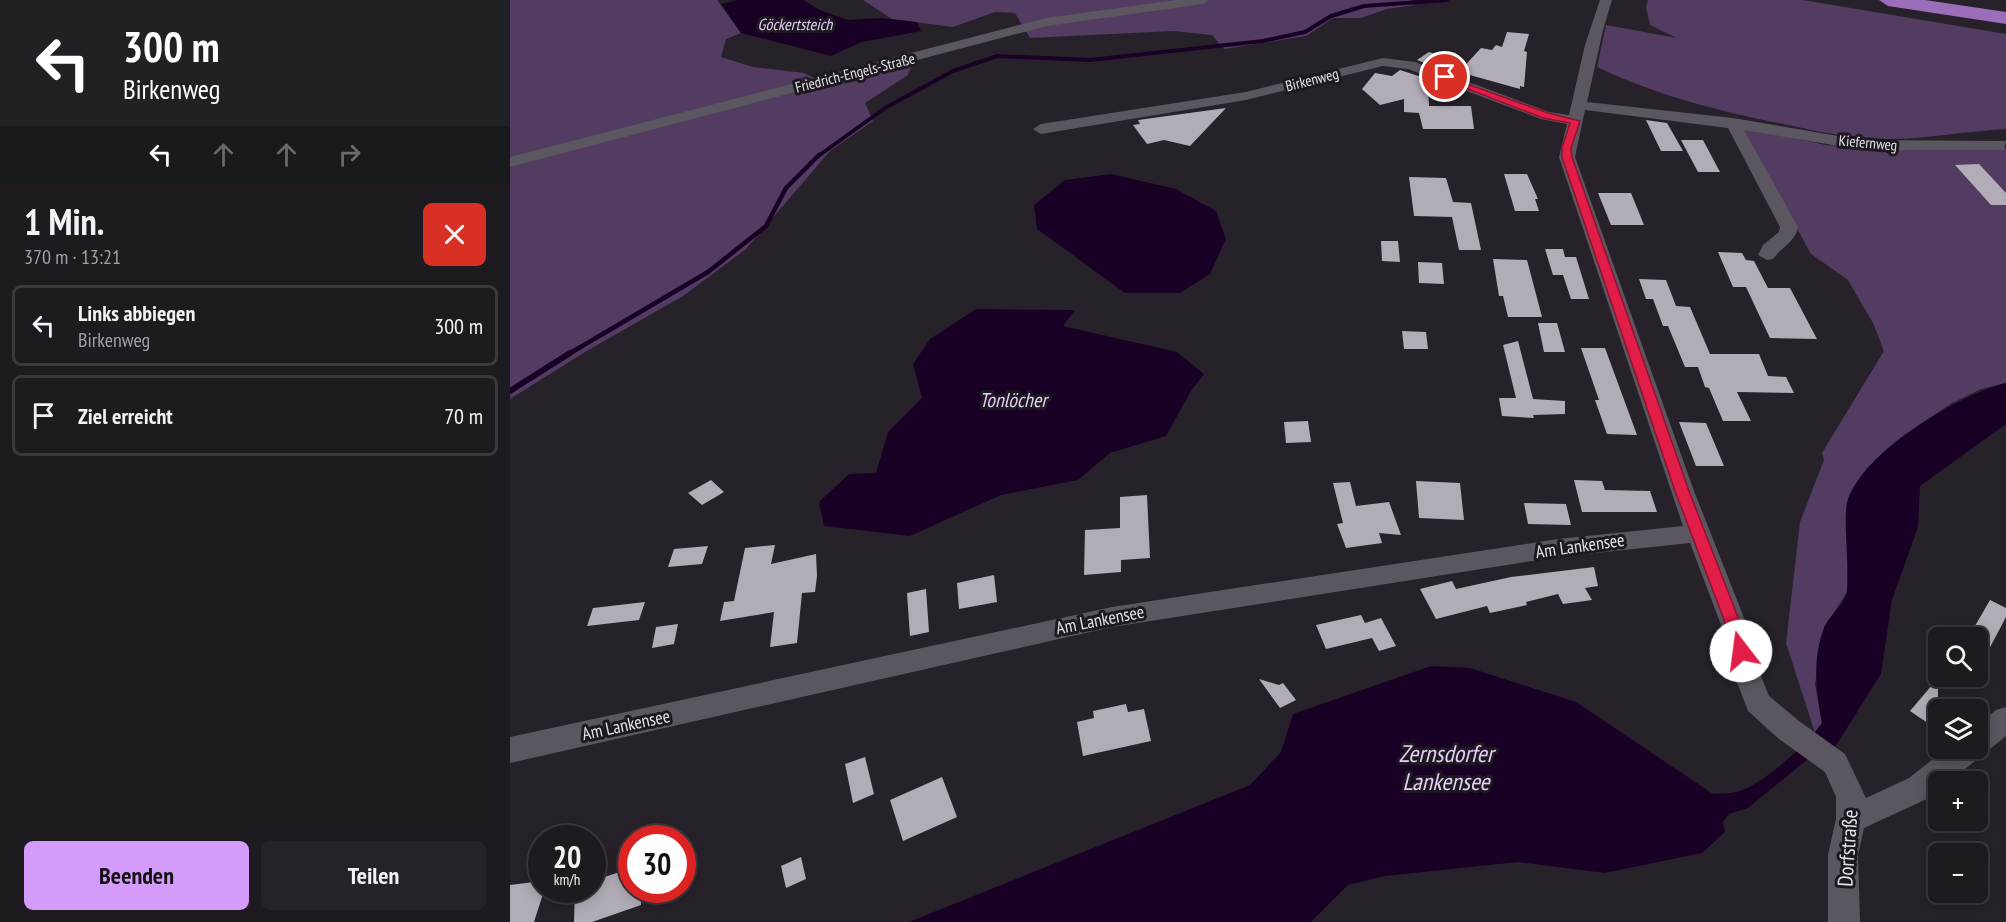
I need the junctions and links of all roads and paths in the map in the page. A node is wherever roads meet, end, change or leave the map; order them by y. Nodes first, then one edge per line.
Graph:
1 (1203, 0) edge
2 (1606, 0) edge
3 (1888, 0) edge
4 (1954, 0) edge
5 (2006, 8) edge
6 (2006, 18) edge
7 (1578, 105) junction
8 (1575, 121) junction
9 (1733, 123) junction
10 (1041, 129) dead end
11 (2004, 145) dead end
12 (510, 162) edge
13 (1767, 255) dead end
14 (1698, 533) junction
15 (2006, 719) edge
16 (1988, 733) edge
17 (510, 750) edge
18 (1955, 759) edge
19 (1851, 819) junction
20 (1844, 922) edge

1 - 12 street, Friedrich-Engels-Straße
2 - 7 street, Dorfstraße
3 - 6 highway
4 - 5 highway
7 - 8 street, Dorfstraße
7 - 9 street, Kiefernweg
8 - 10 street, Birkenweg
8 - 14 street, Dorfstraße
9 - 11 street, Kiefernweg
9 - 13 street
14 - 17 street, Am Lankensee
14 - 19 street, Dorfstraße
15 - 16 street
18 - 19 street
19 - 20 street, Dorfstraße

